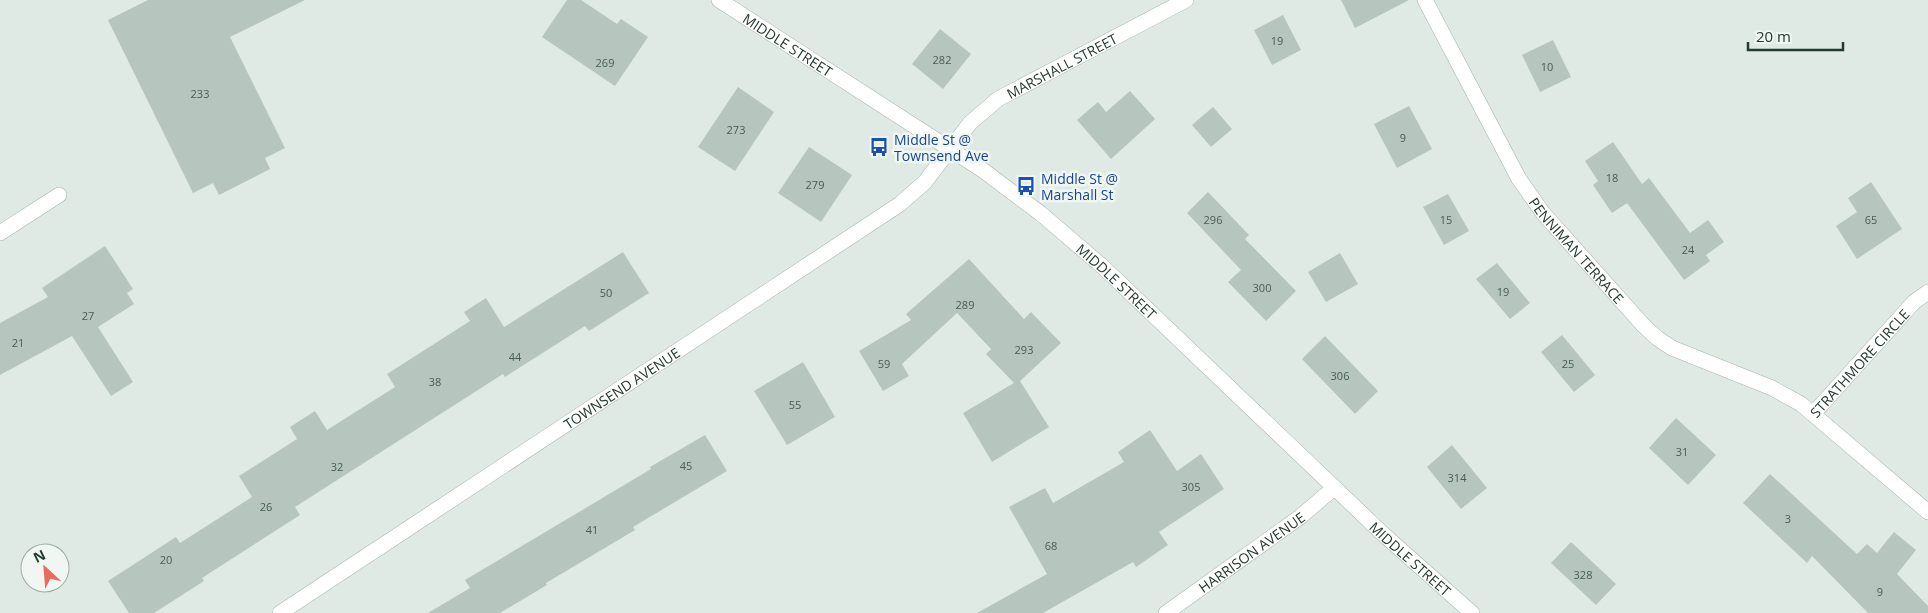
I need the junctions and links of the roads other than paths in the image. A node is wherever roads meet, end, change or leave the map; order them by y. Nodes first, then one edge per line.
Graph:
1 (719, 0) edge
2 (1186, 0) edge
3 (1426, 0) edge
4 (950, 150) junction
5 (59, 196) dead end
6 (0, 233) edge
7 (1928, 292) edge
8 (1813, 414) junction
9 (1334, 488) junction
10 (1928, 512) edge
11 (280, 613) edge
12 (1166, 613) edge
13 (1472, 613) edge

1 - 4 street, MIDDLE STREET
2 - 4 street, MARSHALL STREET
3 - 8 street, PENNIMAN TERRACE
4 - 9 street, MIDDLE STREET
4 - 11 street, TOWNSEND AVENUE
5 - 6 street
7 - 8 street, STRATHMORE CIRCLE
8 - 10 street, STRATHMORE CIRCLE
9 - 12 street, HARRISON AVENUE
9 - 13 street, MIDDLE STREET

